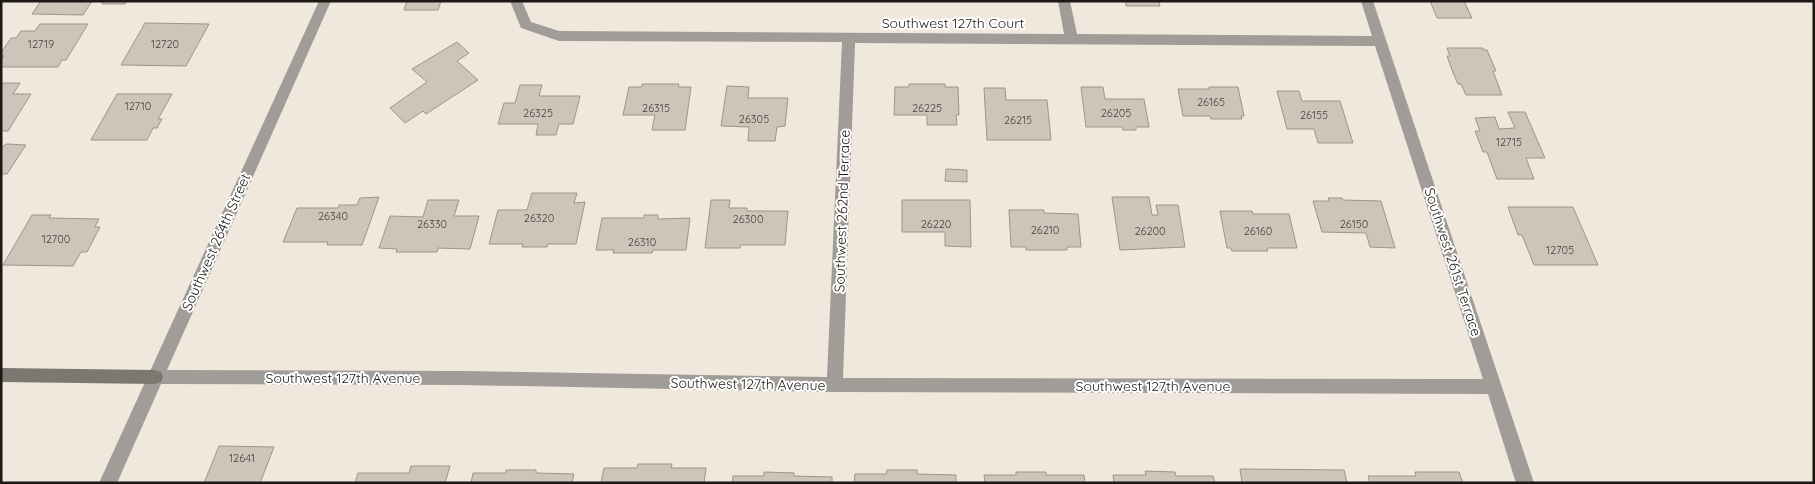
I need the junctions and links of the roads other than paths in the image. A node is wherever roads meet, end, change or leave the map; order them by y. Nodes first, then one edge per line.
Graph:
1 (325, 1) edge
2 (516, 1) edge
3 (1064, 1) edge
4 (1367, 1) edge
5 (849, 37) junction
6 (1071, 39) junction
7 (1381, 41) junction
8 (1, 375) edge
9 (155, 377) junction
10 (835, 385) junction
11 (1494, 387) junction
12 (108, 483) edge
13 (1525, 483) edge

1 - 9 street, Southwest 264th Street
2 - 5 street, Southwest 127th Court
3 - 6 street
4 - 7 street, Southwest 261st Terrace
5 - 6 street, Southwest 127th Court
5 - 10 street, Southwest 262nd Terrace
6 - 7 street, Southwest 127th Court
7 - 11 street, Southwest 261st Terrace
8 - 9 street, Southwest 127th Avenue
9 - 10 street, Southwest 127th Avenue
9 - 12 street, Southwest 264th Street
10 - 11 street, Southwest 127th Avenue
11 - 13 street, Southwest 261st Terrace

